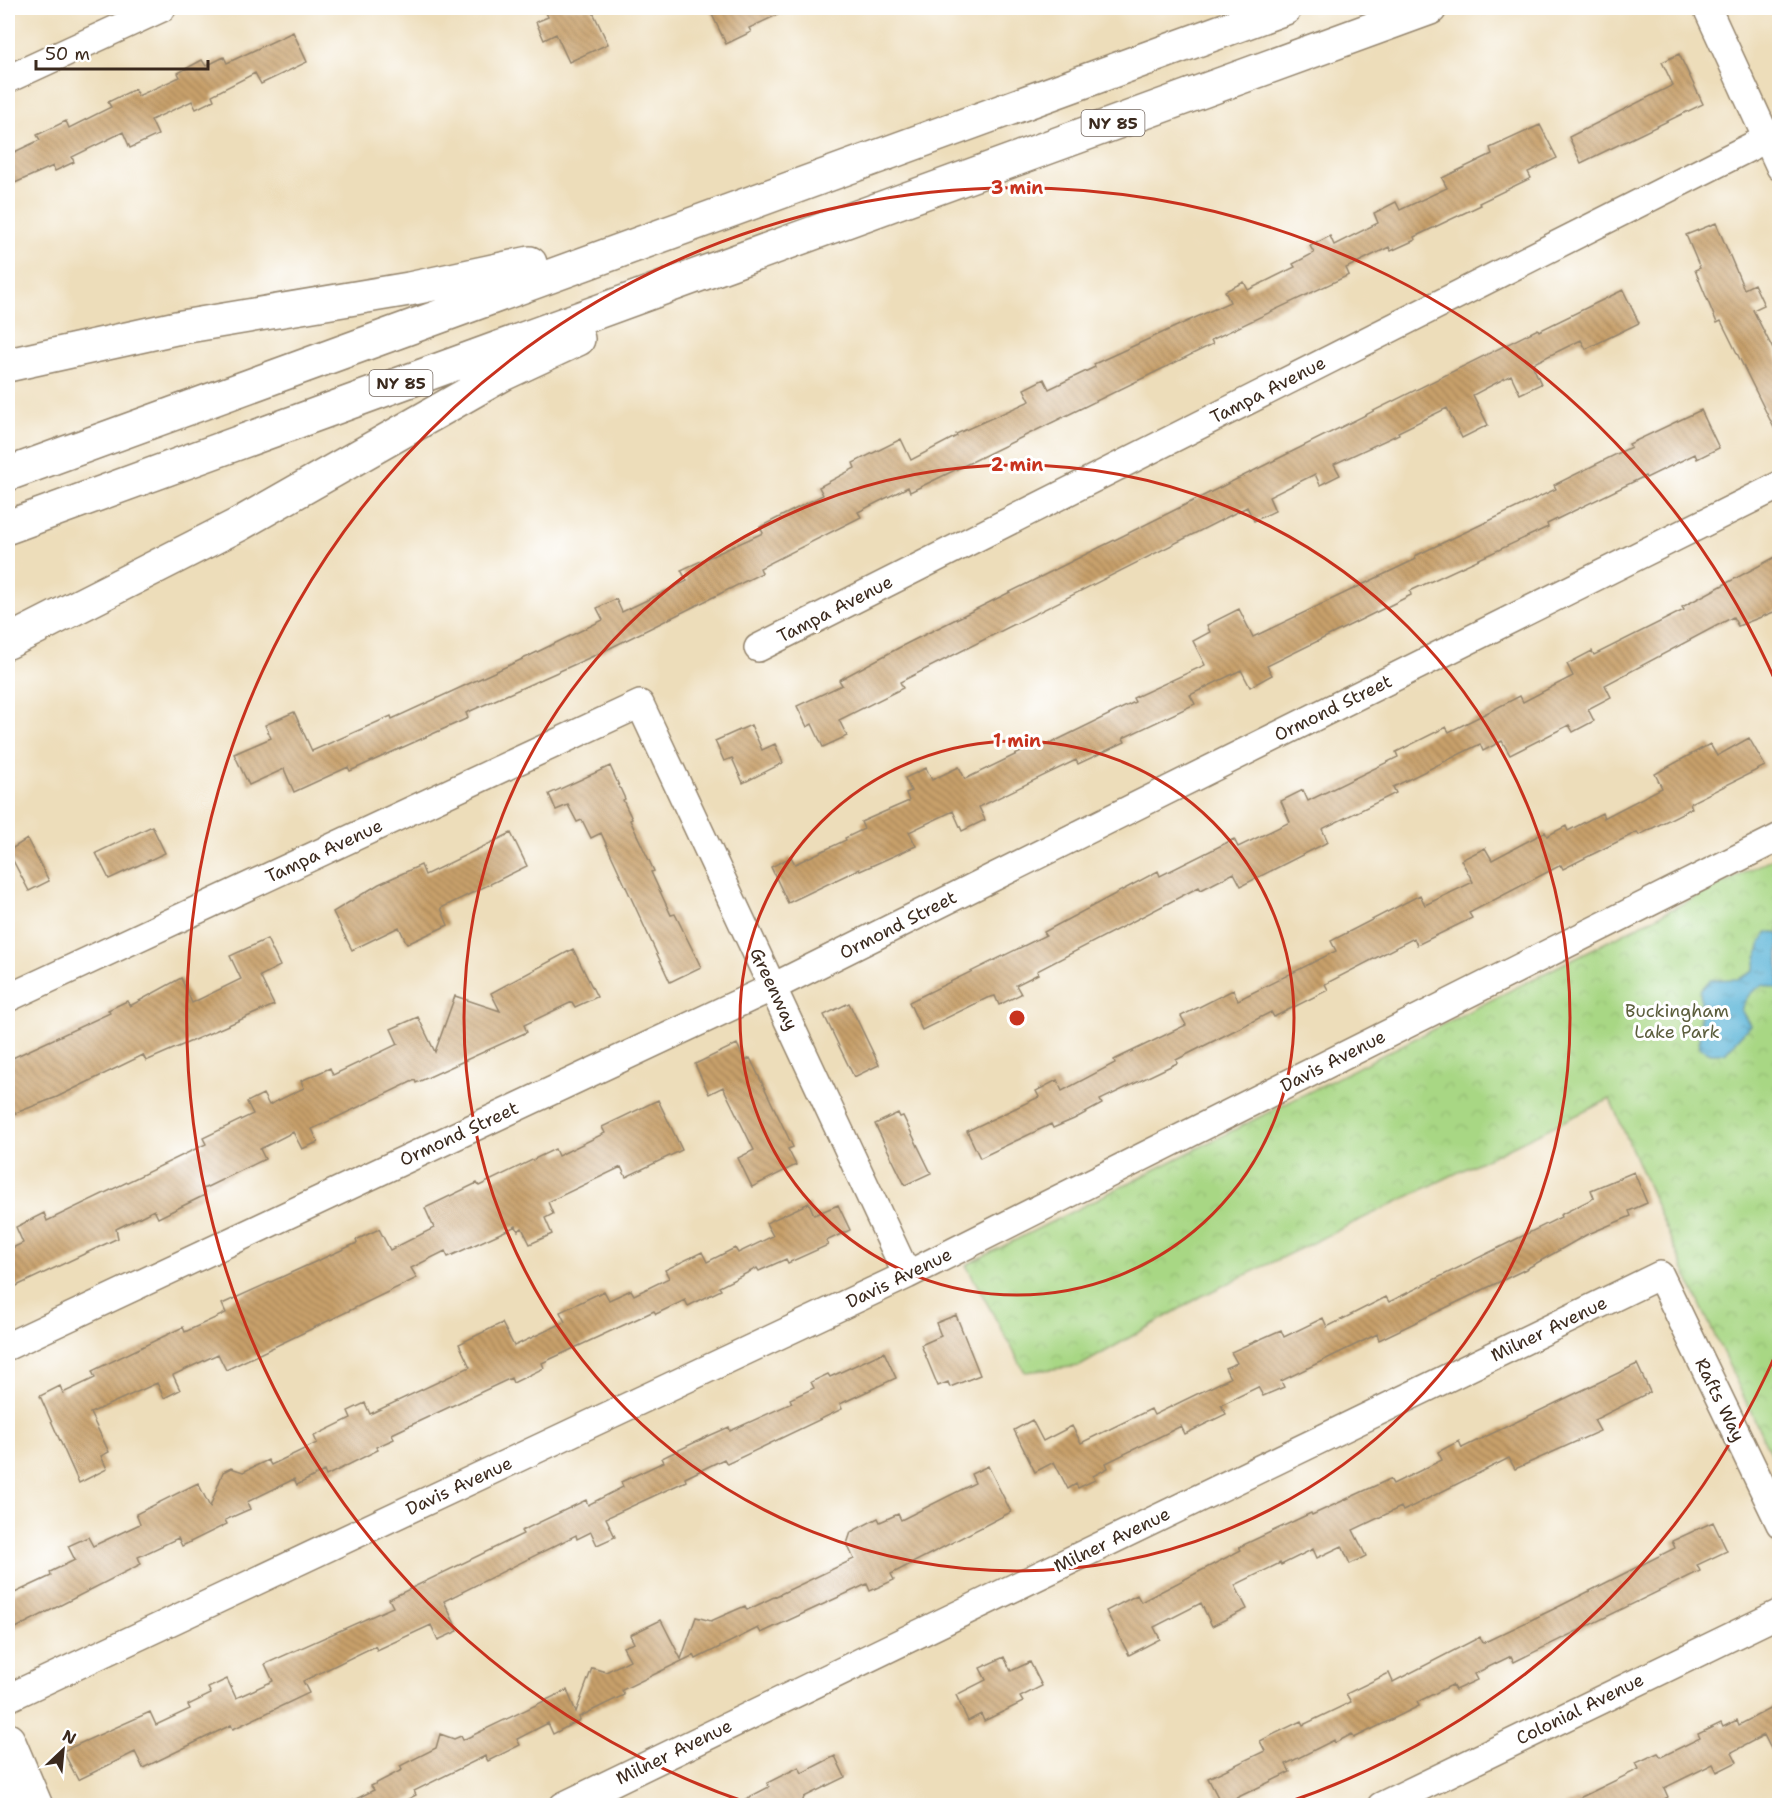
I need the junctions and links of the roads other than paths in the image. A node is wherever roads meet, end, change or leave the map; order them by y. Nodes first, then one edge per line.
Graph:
1 (162, 8) edge
2 (1285, 8) edge
3 (1430, 8) edge
4 (1707, 8) edge
5 (8, 79) edge
6 (1774, 135) edge
7 (1779, 166) edge
8 (729, 210) junction
9 (795, 239) junction
10 (8, 365) edge
11 (8, 474) edge
12 (1779, 485) edge
13 (8, 527) edge
14 (8, 642) edge
15 (758, 648) dead end
16 (640, 704) joint
17 (1779, 837) edge
18 (773, 987) junction
19 (8, 998) edge
20 (907, 1275) junction
21 (1660, 1275) joint
22 (8, 1346) edge
23 (1779, 1524) edge
24 (1779, 1613) edge
25 (8, 1698) edge
26 (8, 1740) edge
27 (36, 1806) edge
28 (564, 1806) edge
29 (1381, 1806) edge

1 - 5 street
2 - 8 main road, NY 85
3 - 9 main road, NY 85
4 - 6 street
6 - 7 street
6 - 15 street, Tampa Avenue
8 - 10 main road
8 - 11 main road, NY 85
9 - 13 main road, NY 85
9 - 14 main road
12 - 18 street, Ormond Street
16 - 18 street, Greenway
16 - 19 street, Tampa Avenue
17 - 20 street, Davis Avenue
18 - 20 street, Greenway
18 - 22 street, Ormond Street
20 - 25 street, Davis Avenue
21 - 23 street, Rafts Way
21 - 28 street, Milner Avenue
24 - 29 street, Colonial Avenue
26 - 27 main road

